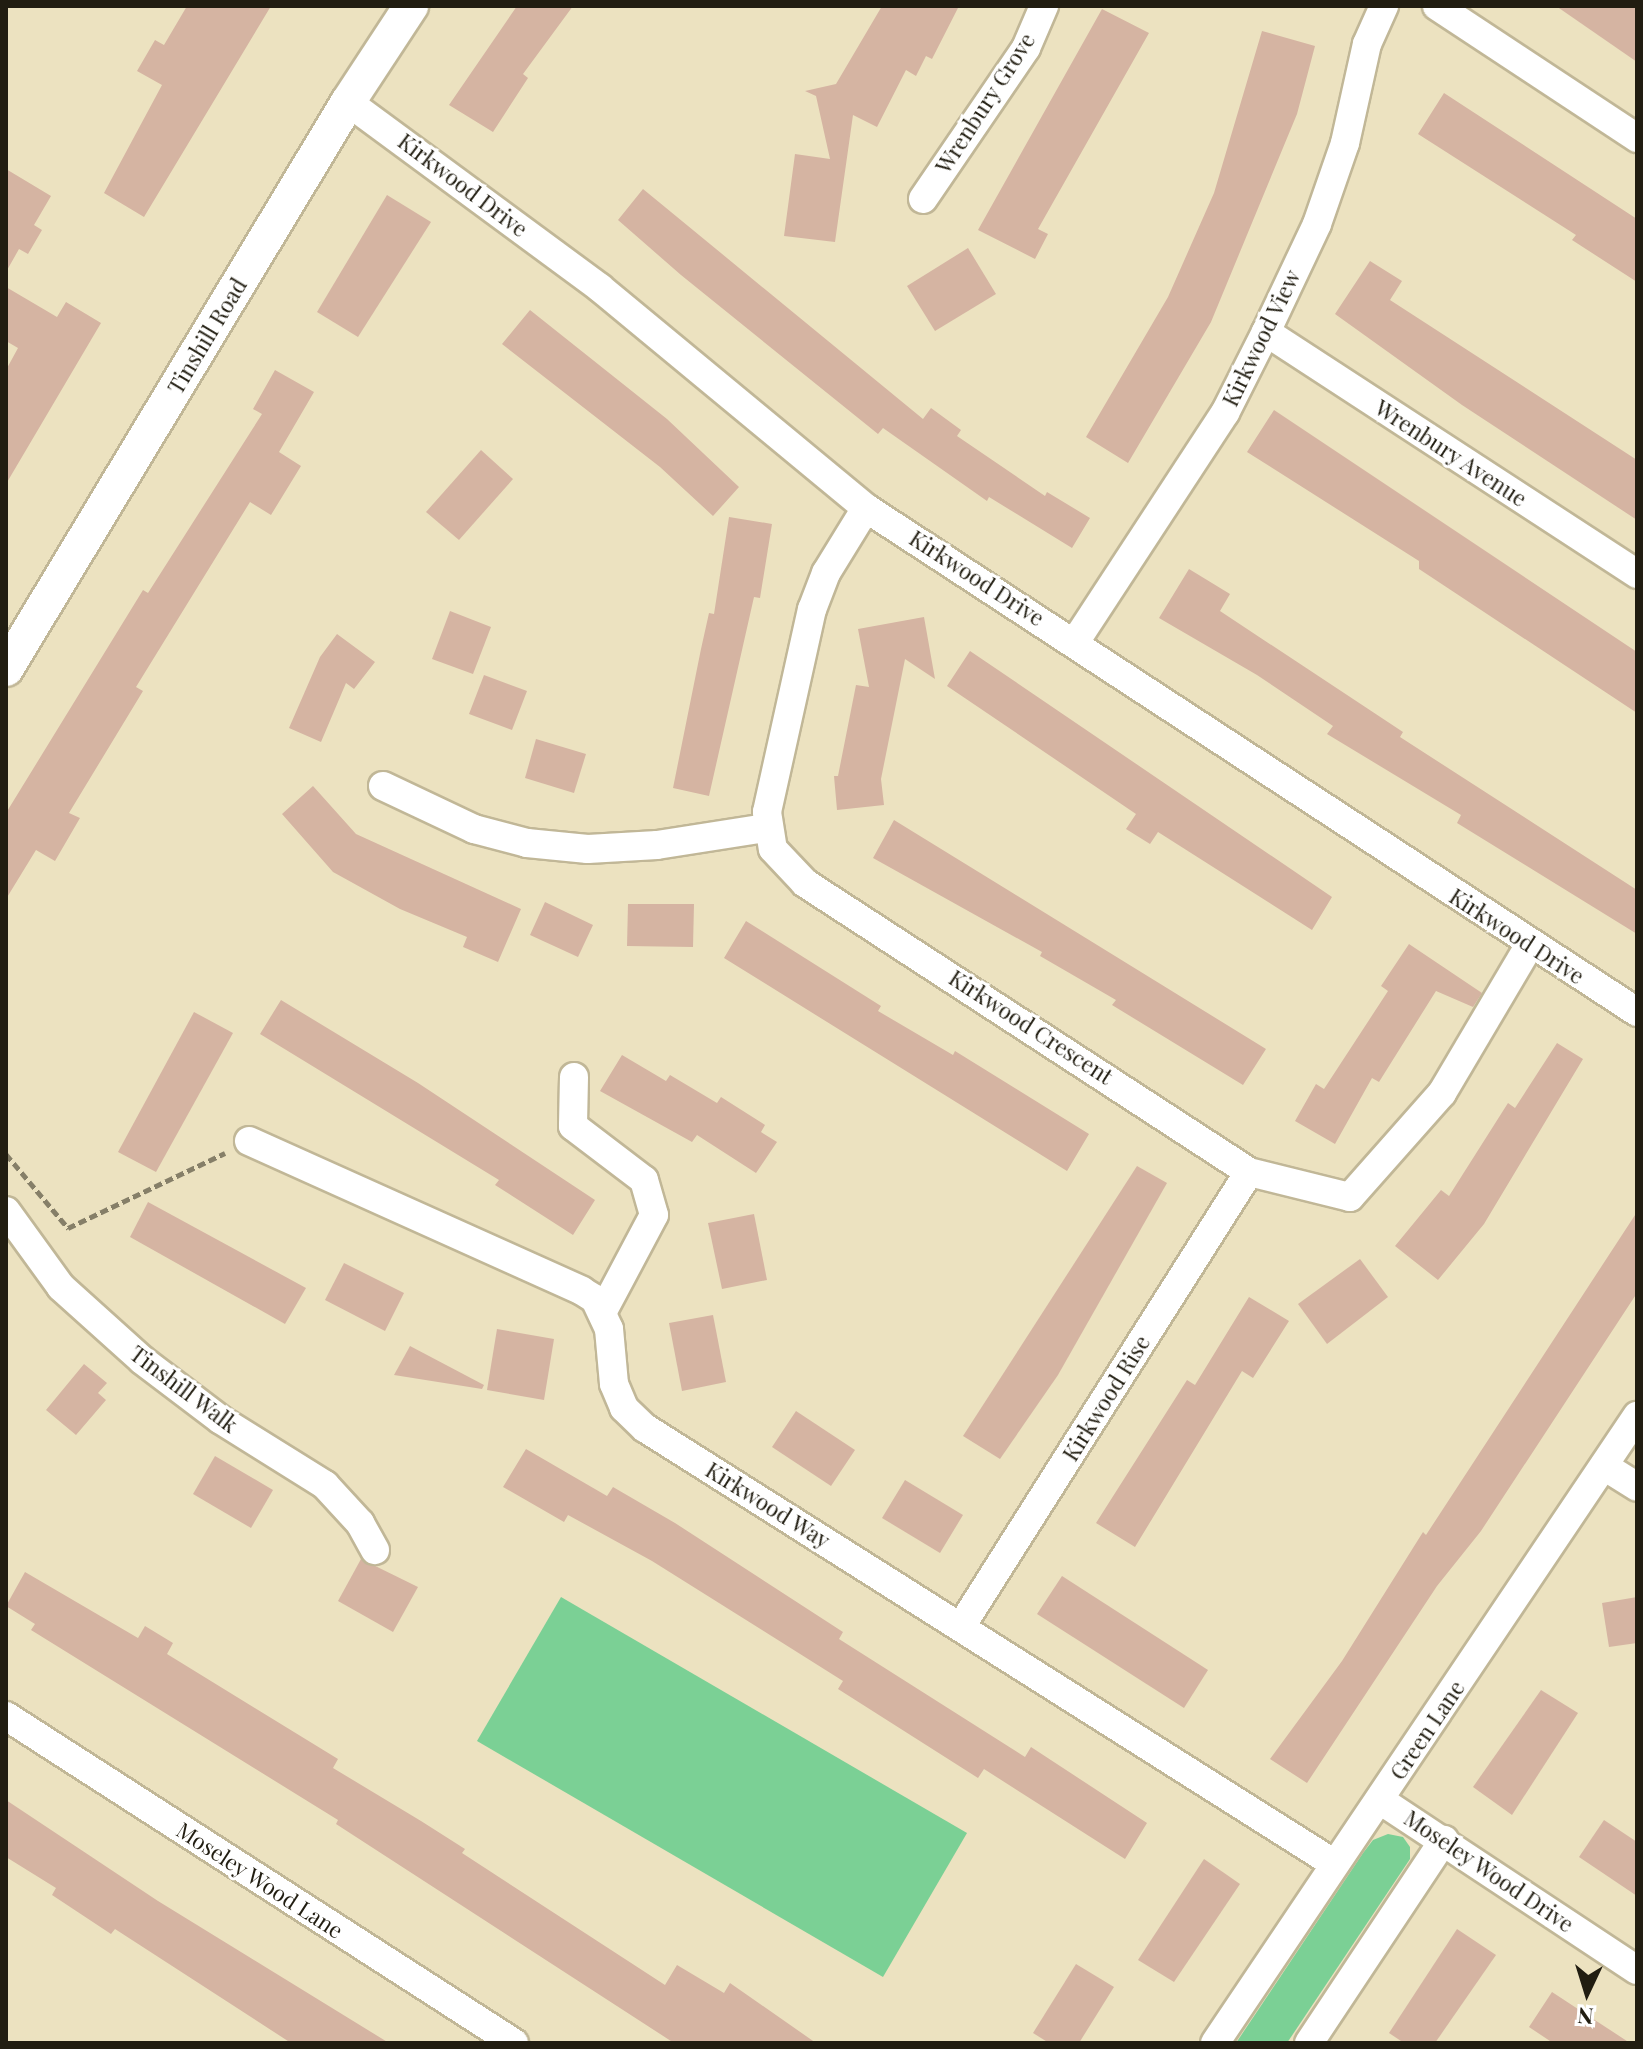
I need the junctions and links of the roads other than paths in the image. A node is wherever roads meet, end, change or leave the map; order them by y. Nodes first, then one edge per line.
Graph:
1 (411, 6) edge
2 (1044, 6) edge
3 (1384, 6) edge
4 (1437, 6) edge
5 (348, 102) junction
6 (1637, 138) edge
7 (923, 199) dead end
8 (1266, 332) junction
9 (866, 508) junction
10 (1637, 574) edge
11 (1075, 642) junction
12 (6, 669) edge
13 (383, 786) dead end
14 (766, 828) junction
15 (1529, 946) junction
16 (1637, 1012) edge
17 (574, 1077) dead end
18 (249, 1141) road end
19 (1249, 1172) junction
20 (6, 1211) edge
21 (603, 1311) junction
22 (1637, 1416) edge
23 (1604, 1466) junction
24 (1637, 1487) edge
25 (375, 1550) dead end
26 (962, 1625) junction
27 (6, 1716) edge
28 (1380, 1800) junction
29 (1444, 1840) junction
30 (1333, 1863) junction
31 (1637, 1970) edge
32 (514, 2043) edge
33 (1215, 2043) edge
34 (1309, 2043) edge

1 - 5 street, Tinshill Road
2 - 7 street, Wrenbury Grove
3 - 8 street, Kirkwood View
4 - 6 street
5 - 9 street, Kirkwood Drive
5 - 12 street, Tinshill Road
8 - 10 street, Wrenbury Avenue
8 - 11 street, Kirkwood View
9 - 11 street, Kirkwood Drive
9 - 14 street
11 - 15 street, Kirkwood Drive
13 - 14 street
14 - 19 street, Kirkwood Crescent
15 - 16 street, Kirkwood Drive
15 - 19 street, Kirkwood Crescent
17 - 21 street
18 - 21 street
19 - 26 street, Kirkwood Rise
20 - 25 street, Tinshill Walk
21 - 26 street, Kirkwood Way
22 - 23 street, Green Lane
23 - 24 street
23 - 28 street, Green Lane
26 - 30 street, Kirkwood Way
27 - 32 street, Moseley Wood Lane
28 - 29 street, Moseley Wood Drive
28 - 30 street, Green Lane
29 - 31 street, Moseley Wood Drive
29 - 34 street
30 - 33 street, Green Lane

